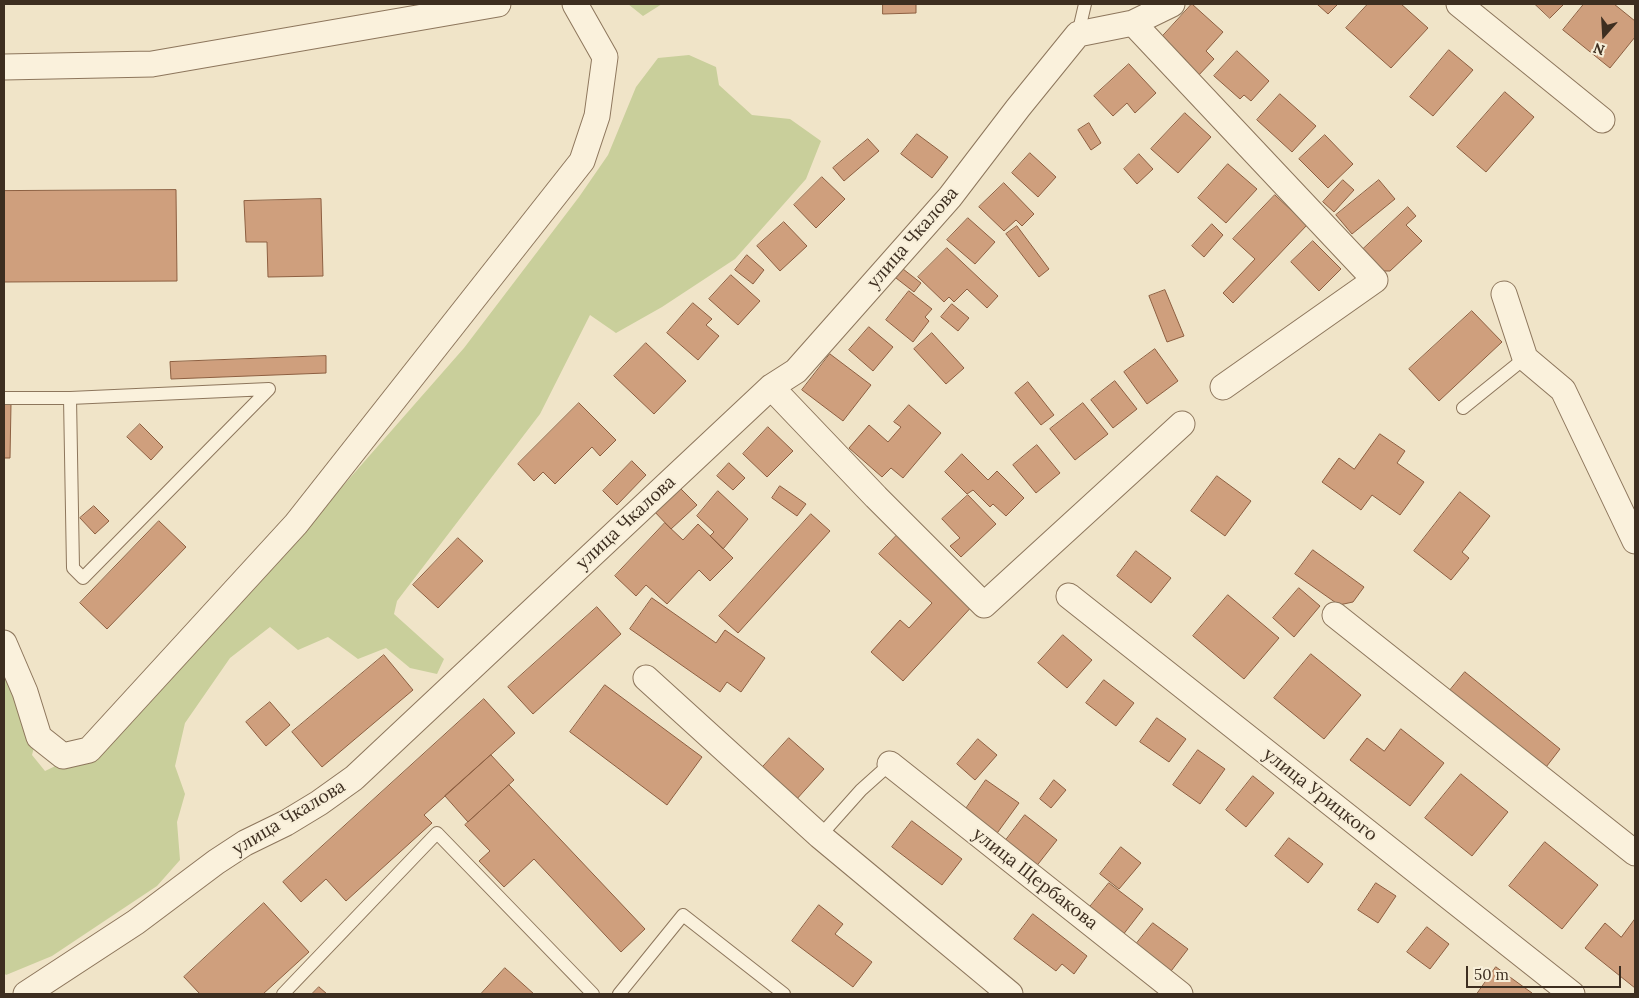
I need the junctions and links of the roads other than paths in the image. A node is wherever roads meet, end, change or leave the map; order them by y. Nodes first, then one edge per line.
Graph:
1 (498, 4) edge
2 (575, 4) edge
3 (1085, 4) edge
4 (1172, 4) edge
5 (1460, 4) edge
6 (1133, 23) junction
7 (1078, 34) junction
8 (4, 68) edge
9 (1602, 120) dead end
10 (1504, 294) dead end
11 (1525, 358) junction
12 (772, 387) junction
13 (1223, 387) dead end
14 (4, 398) edge
15 (70, 398) junction
16 (1463, 408) dead end
17 (1182, 424) dead end
18 (1635, 541) edge
19 (1069, 596) dead end
20 (1335, 615) dead end
21 (4, 643) edge
22 (646, 678) dead end
23 (890, 764) joint
24 (820, 836) junction
25 (1635, 852) edge
26 (26, 994) edge
27 (283, 994) edge
28 (593, 994) edge
29 (619, 994) edge
30 (784, 994) edge
31 (1010, 994) edge
32 (1180, 994) edge
33 (1572, 994) edge

1 - 8 street
2 - 21 street
3 - 7 lane
4 - 6 street
5 - 9 street
6 - 7 street
6 - 13 street
7 - 12 street, улица Чкалова
10 - 11 street
11 - 16 lane
11 - 18 street
12 - 17 street
12 - 26 street, улица Чкалова
14 - 15 lane
15 - 15 lane
19 - 33 street, улица Урицкого
20 - 25 street
22 - 24 street
23 - 24 lane
23 - 32 street, улица Щербакова
24 - 31 street
27 - 28 lane
29 - 30 lane

